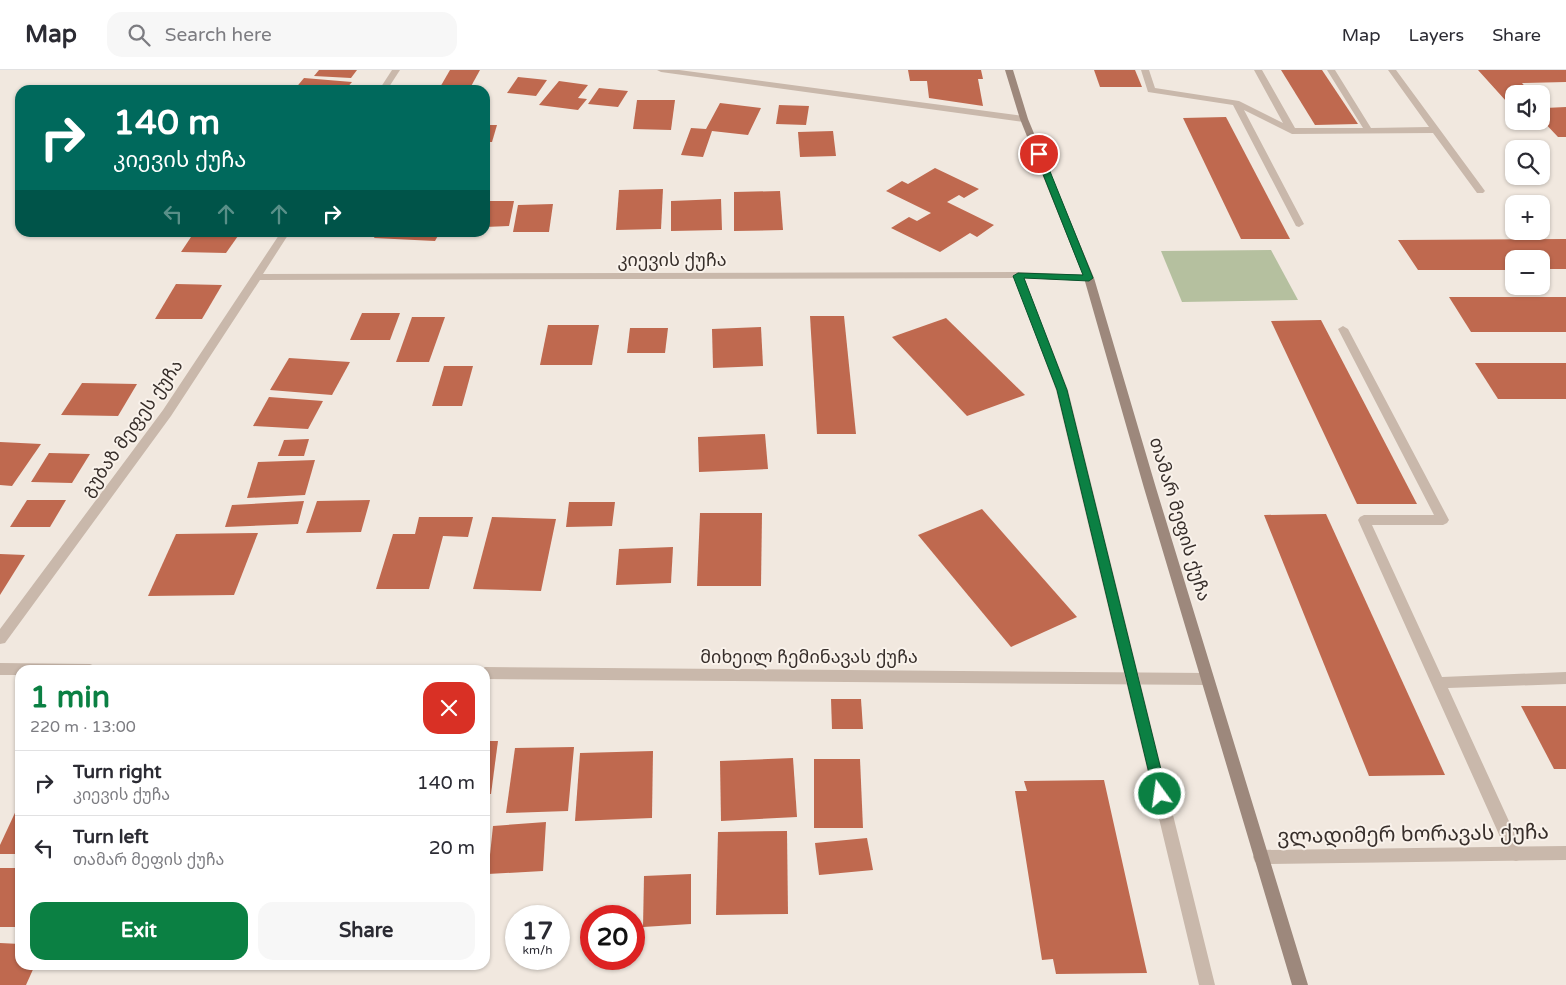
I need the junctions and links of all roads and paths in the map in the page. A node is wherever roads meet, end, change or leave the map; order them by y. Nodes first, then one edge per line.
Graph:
1 (396, 70) edge
2 (661, 70) edge
3 (1009, 70) edge
4 (1145, 70) edge
5 (1258, 70) edge
6 (1331, 70) edge
7 (1392, 70) edge
8 (386, 85) edge
9 (1236, 103) junction
10 (1024, 119) junction
11 (1292, 130) junction
12 (1435, 130) junction
13 (1369, 131) junction
14 (1480, 192) dead end
15 (1299, 224) dead end
16 (283, 237) edge
17 (1018, 276) junction
18 (256, 277) junction
19 (1089, 278) junction
20 (1344, 329) dead end
21 (0, 639) edge
22 (0, 669) edge
23 (15, 669) edge
24 (490, 673) edge
25 (1132, 678) junction
26 (1566, 678) edge
27 (1207, 679) junction
28 (1438, 683) junction
29 (1566, 853) edge
30 (1516, 854) junction
31 (1261, 857) junction
32 (1207, 985) edge
33 (1300, 985) edge

1 - 8 street
2 - 10 street
3 - 10 street, თამარ მეფის ქუჩა
4 - 9 street
5 - 11 street
6 - 13 street
7 - 12 street
9 - 11 street
9 - 15 street
10 - 19 street, თამარ მეფის ქუჩა
11 - 13 street
12 - 13 street
12 - 14 street
16 - 18 street, გუბაზ მეფეს ქუჩა
17 - 18 street, კიევის ქუჩა
17 - 19 street, კიევის ქუჩა
17 - 25 street
18 - 21 street, გუბაზ მეფეს ქუჩა
19 - 27 street, თამარ მეფის ქუჩა
20 - 28 street
22 - 23 street
24 - 25 street, მიხეილ ჩემინავას ქუჩა
25 - 27 street, მიხეილ ჩემინავას ქუჩა
25 - 32 street
26 - 28 street
27 - 31 street, თამარ მეფის ქუჩა
28 - 30 street
29 - 30 street, ვლადიმერ ხორავას ქუჩა
30 - 31 street, ვლადიმერ ხორავას ქუჩა
31 - 33 street, თამარ მეფის ქუჩა

